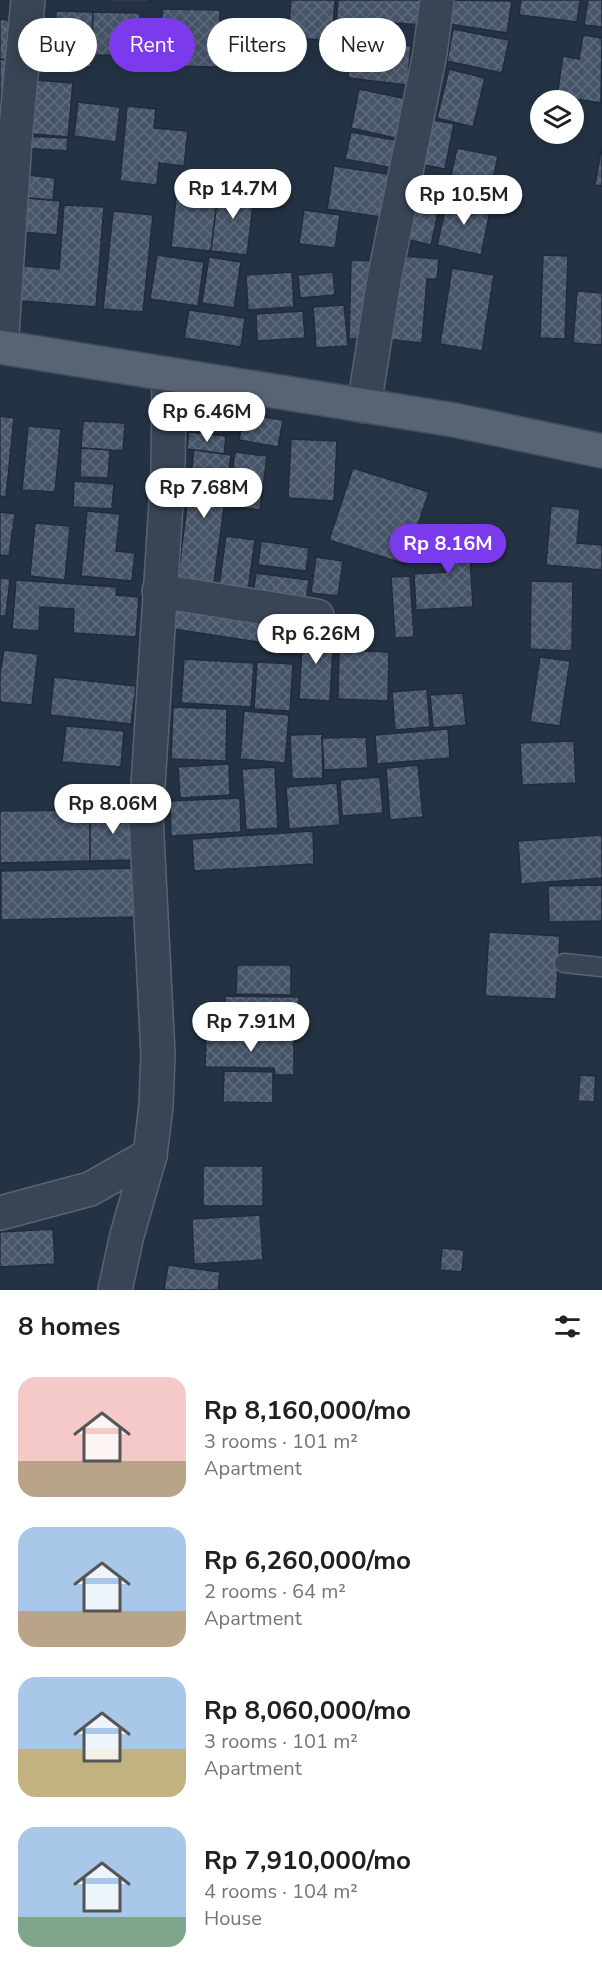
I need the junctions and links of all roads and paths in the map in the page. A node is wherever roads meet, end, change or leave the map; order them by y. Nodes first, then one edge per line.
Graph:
1 (28, 0) edge
2 (437, 0) edge
3 (1, 347) edge
4 (169, 375) junction
5 (364, 406) junction
6 (602, 451) edge
7 (159, 591) junction
8 (316, 616) dead end
9 (564, 963) dead end
10 (598, 964) edge
11 (150, 1155) junction
12 (0, 1214) edge
13 (115, 1290) edge

1 - 3 street
2 - 5 street
3 - 4 main road
4 - 5 main road
4 - 7 street
5 - 6 main road
7 - 8 street
7 - 11 street
9 - 10 lane
11 - 12 street
11 - 13 street

